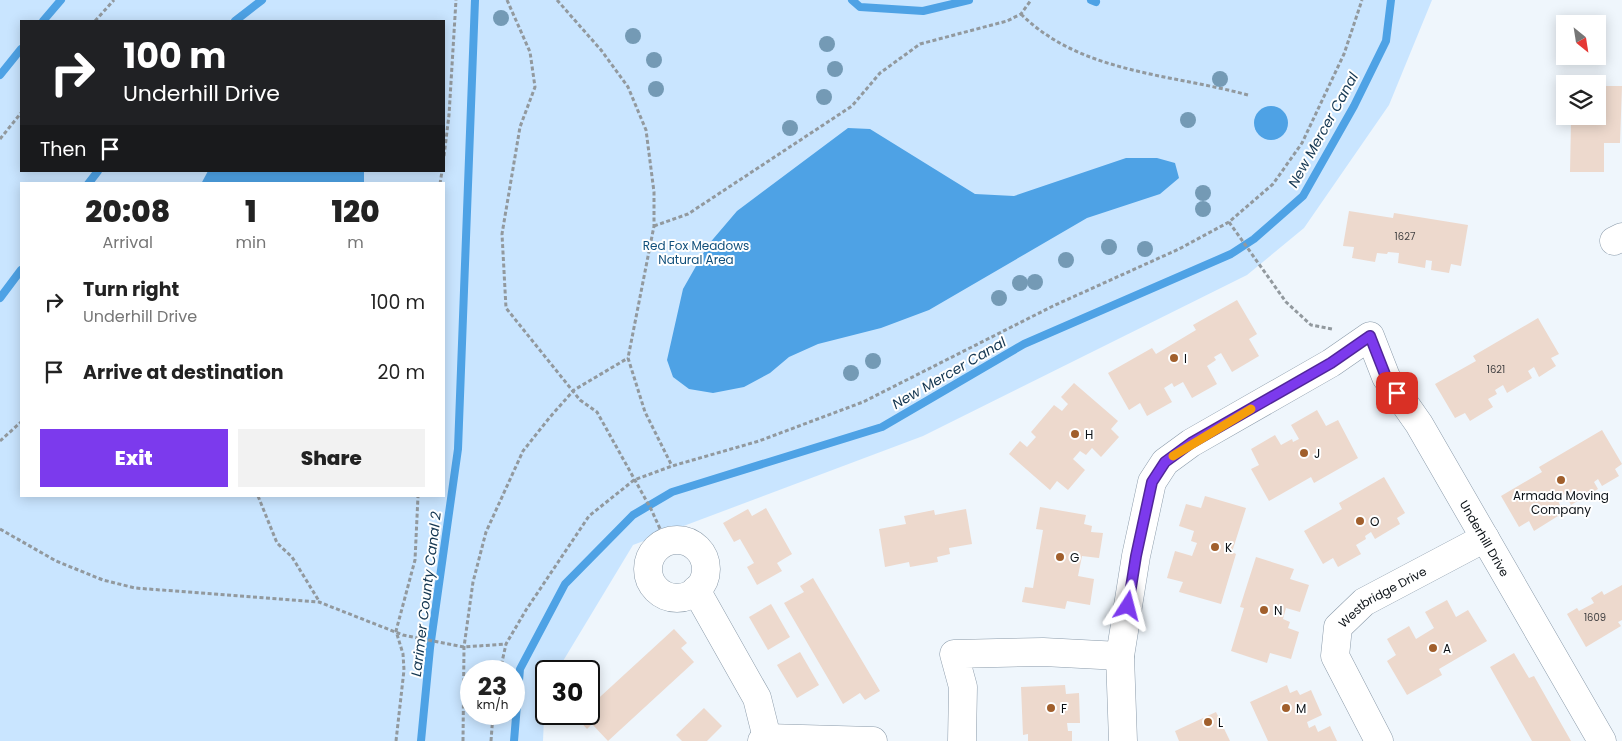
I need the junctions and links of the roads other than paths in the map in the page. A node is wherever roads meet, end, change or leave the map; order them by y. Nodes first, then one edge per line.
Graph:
1 (1485, 538) junction
2 (696, 590) junction
3 (1120, 656) junction
4 (764, 739) edge
5 (873, 741) edge
6 (962, 741) edge
7 (1123, 741) edge
8 (1379, 741) edge
9 (1602, 741) edge

1 - 3 street, Underhill Drive
1 - 8 street, Westbridge Drive
1 - 9 street, Underhill Drive
2 - 2 street
2 - 4 street
3 - 6 street
3 - 7 street
4 - 5 street

